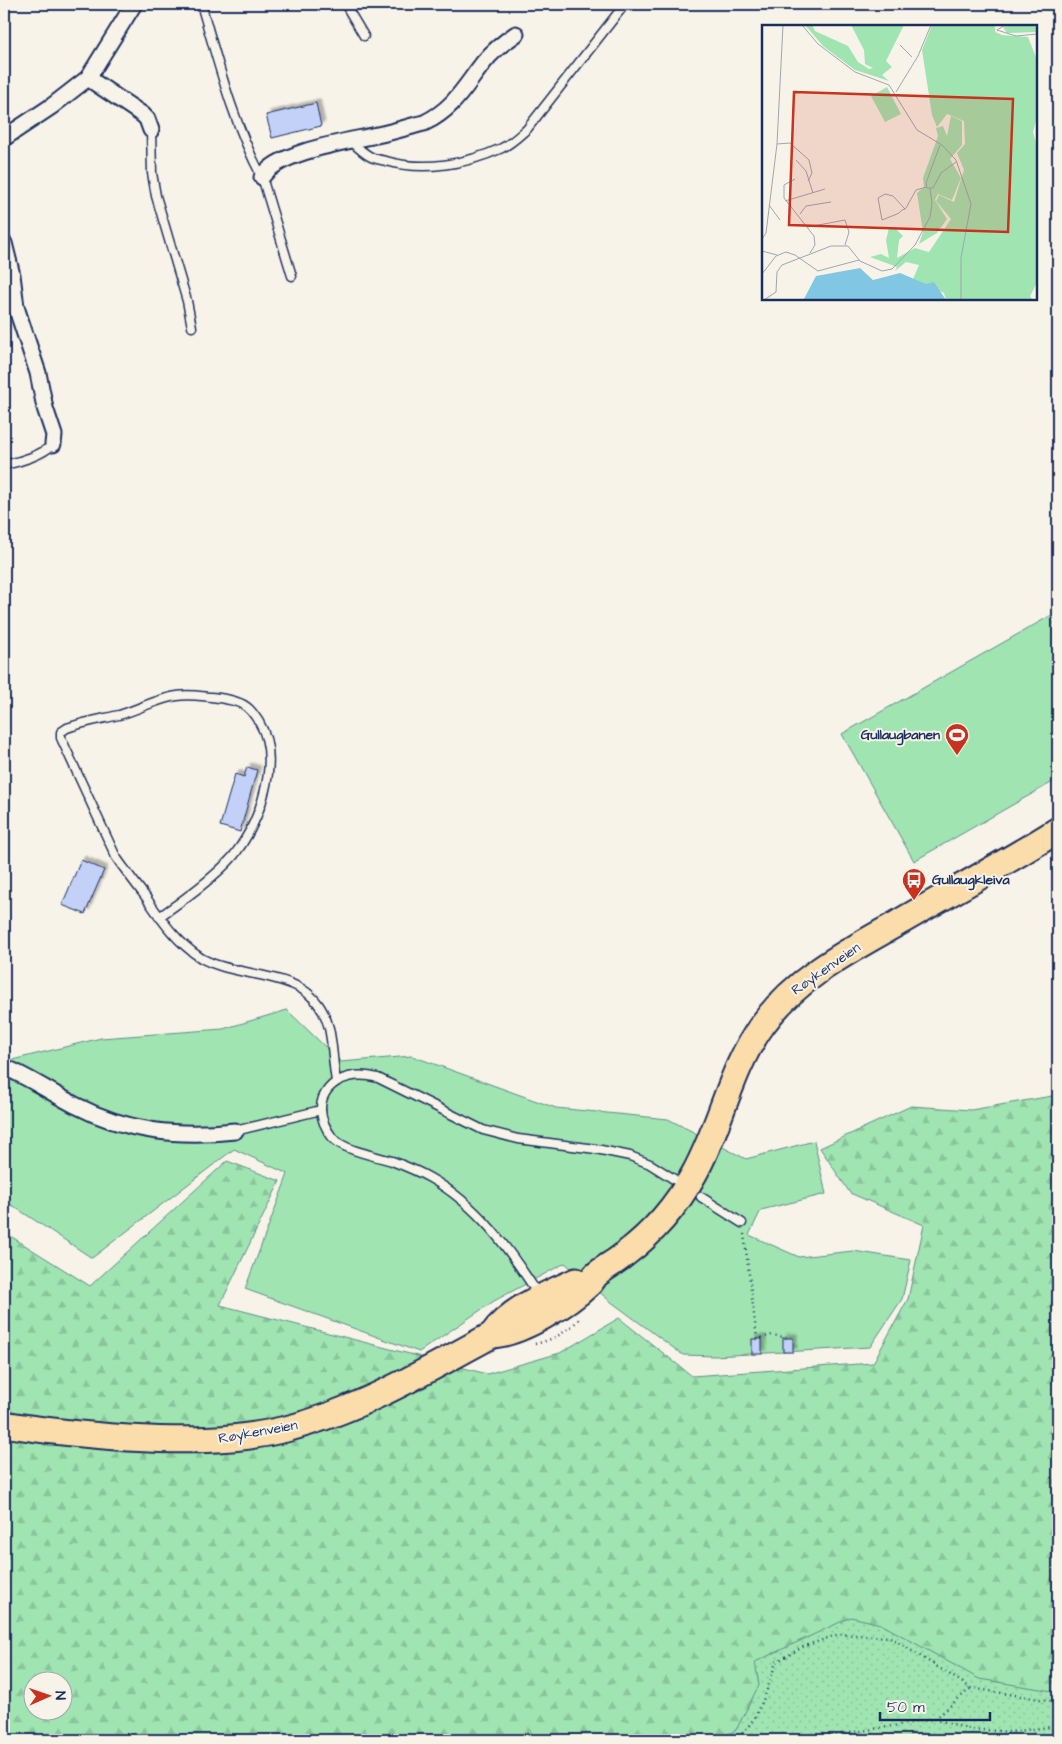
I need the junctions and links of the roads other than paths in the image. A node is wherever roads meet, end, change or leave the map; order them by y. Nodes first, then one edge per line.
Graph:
1 (134, 4) edge
2 (201, 4) edge
3 (345, 4) edge
4 (625, 4) edge
5 (516, 34) dead end
6 (364, 36) dead end
7 (88, 78) junction
8 (151, 130) joint
9 (4, 138) edge
10 (350, 140) junction
11 (262, 177) junction
12 (4, 244) edge
13 (292, 276) dead end
14 (192, 327) dead end
15 (53, 444) joint
16 (4, 465) edge
17 (1058, 830) edge
18 (159, 917) junction
19 (4, 1067) edge
20 (336, 1081) junction
21 (321, 1110) junction
22 (235, 1131) joint
23 (677, 1181) dead end
24 (701, 1197) dead end
25 (742, 1222) road end
26 (545, 1305) junction
27 (4, 1424) edge

1 - 7 street
2 - 11 lane
3 - 6 lane
4 - 10 lane
5 - 10 street
7 - 8 street
7 - 9 street
8 - 14 lane
10 - 11 street
11 - 13 lane
12 - 15 street
15 - 16 lane
17 - 26 highway, Røykenveien
18 - 18 lane
18 - 20 lane
19 - 22 street
20 - 21 lane
20 - 23 lane
21 - 22 lane
21 - 26 lane
24 - 25 lane
26 - 27 highway, Røykenveien

